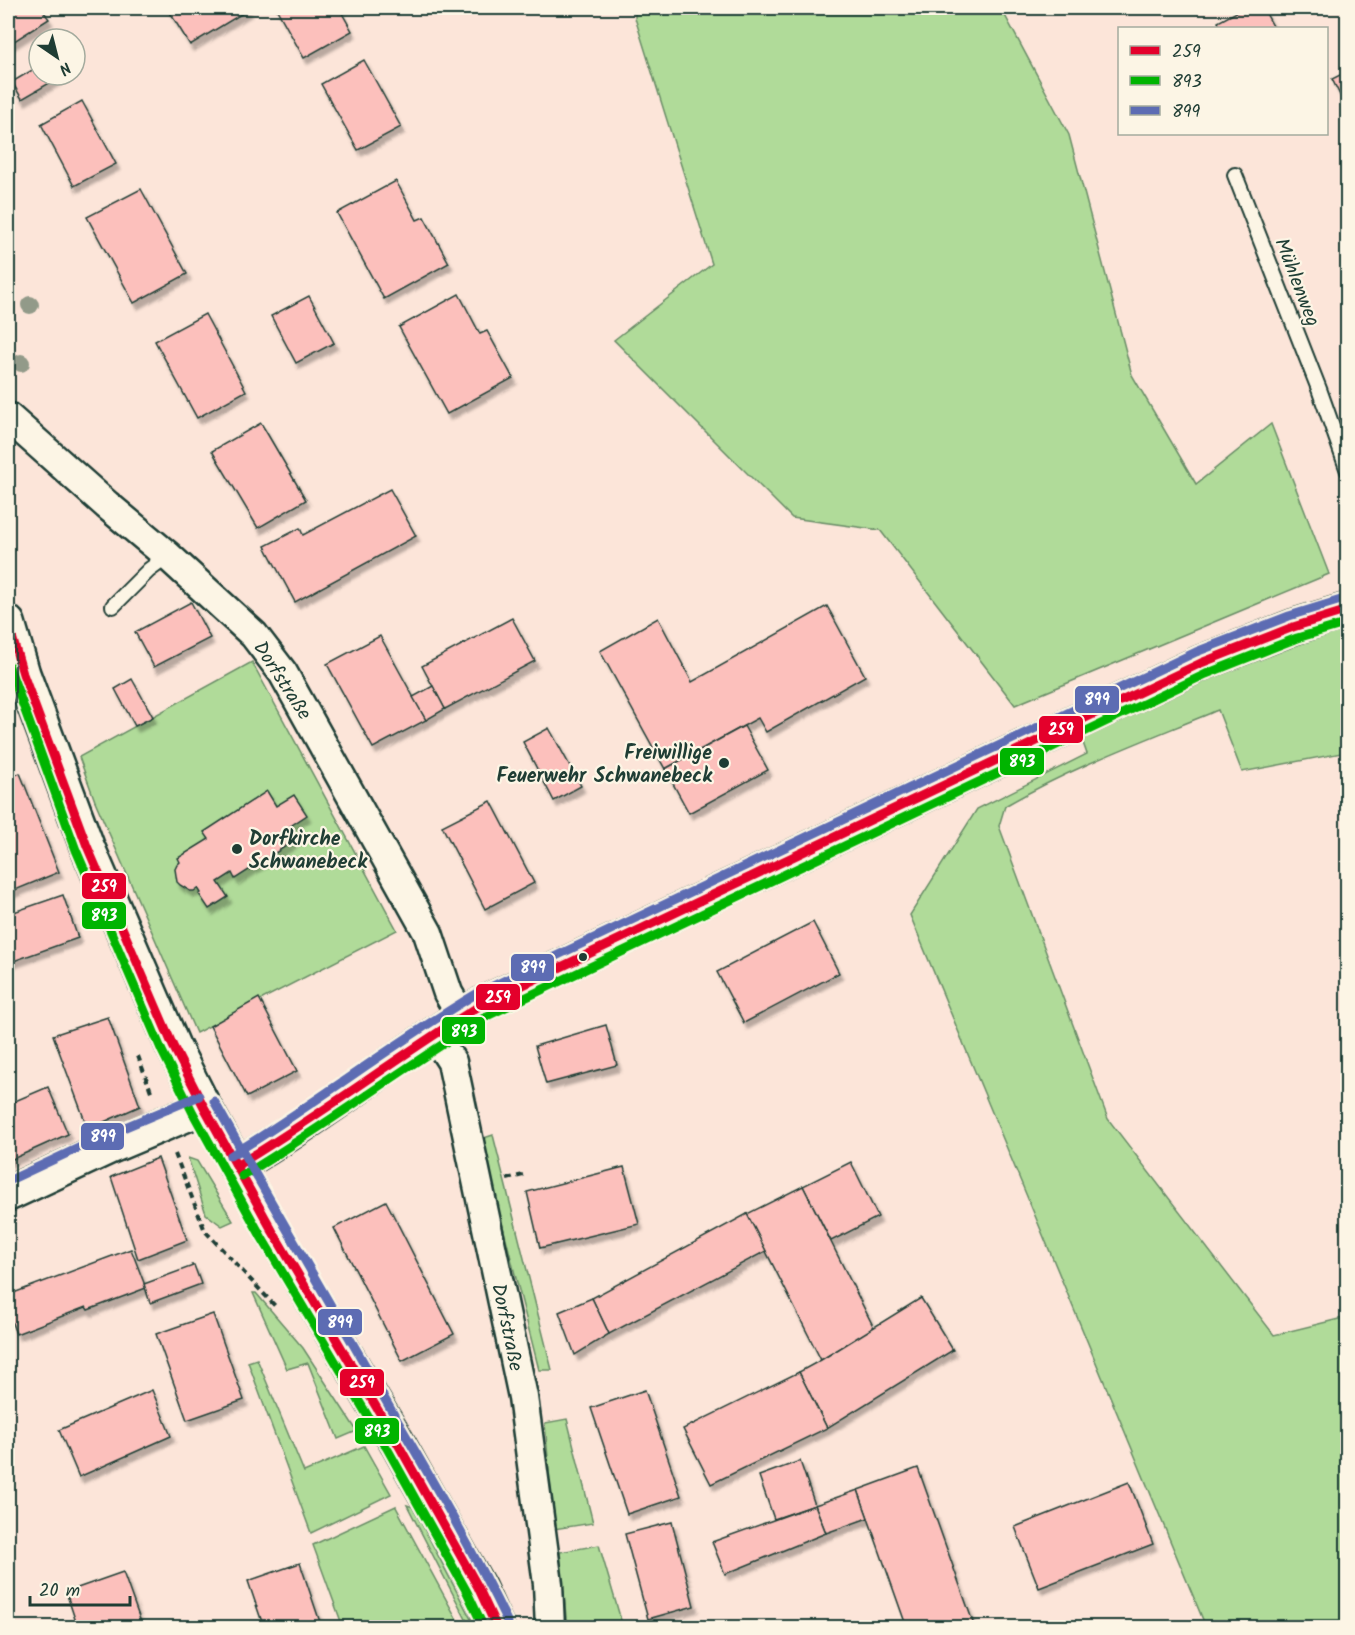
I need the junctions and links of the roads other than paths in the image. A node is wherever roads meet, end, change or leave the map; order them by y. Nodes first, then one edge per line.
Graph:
1 (1235, 175) dead end
2 (8, 417) edge
3 (1347, 471) edge
4 (168, 556) junction
5 (113, 606) dead end
6 (1347, 609) edge
7 (8, 623) edge
8 (462, 1017) junction
9 (434, 1034) junction
10 (204, 1107) junction
11 (236, 1166) junction
12 (8, 1194) edge
13 (497, 1628) edge
14 (550, 1628) edge

1 - 3 lane, Mühlenweg
2 - 4 street, Dorfstraße
4 - 5 lane
4 - 8 street, Dorfstraße
6 - 8 main road
7 - 10 main road
8 - 9 main road
9 - 11 main road
9 - 14 street, Dorfstraße
10 - 11 main road
10 - 12 main road
11 - 13 main road

